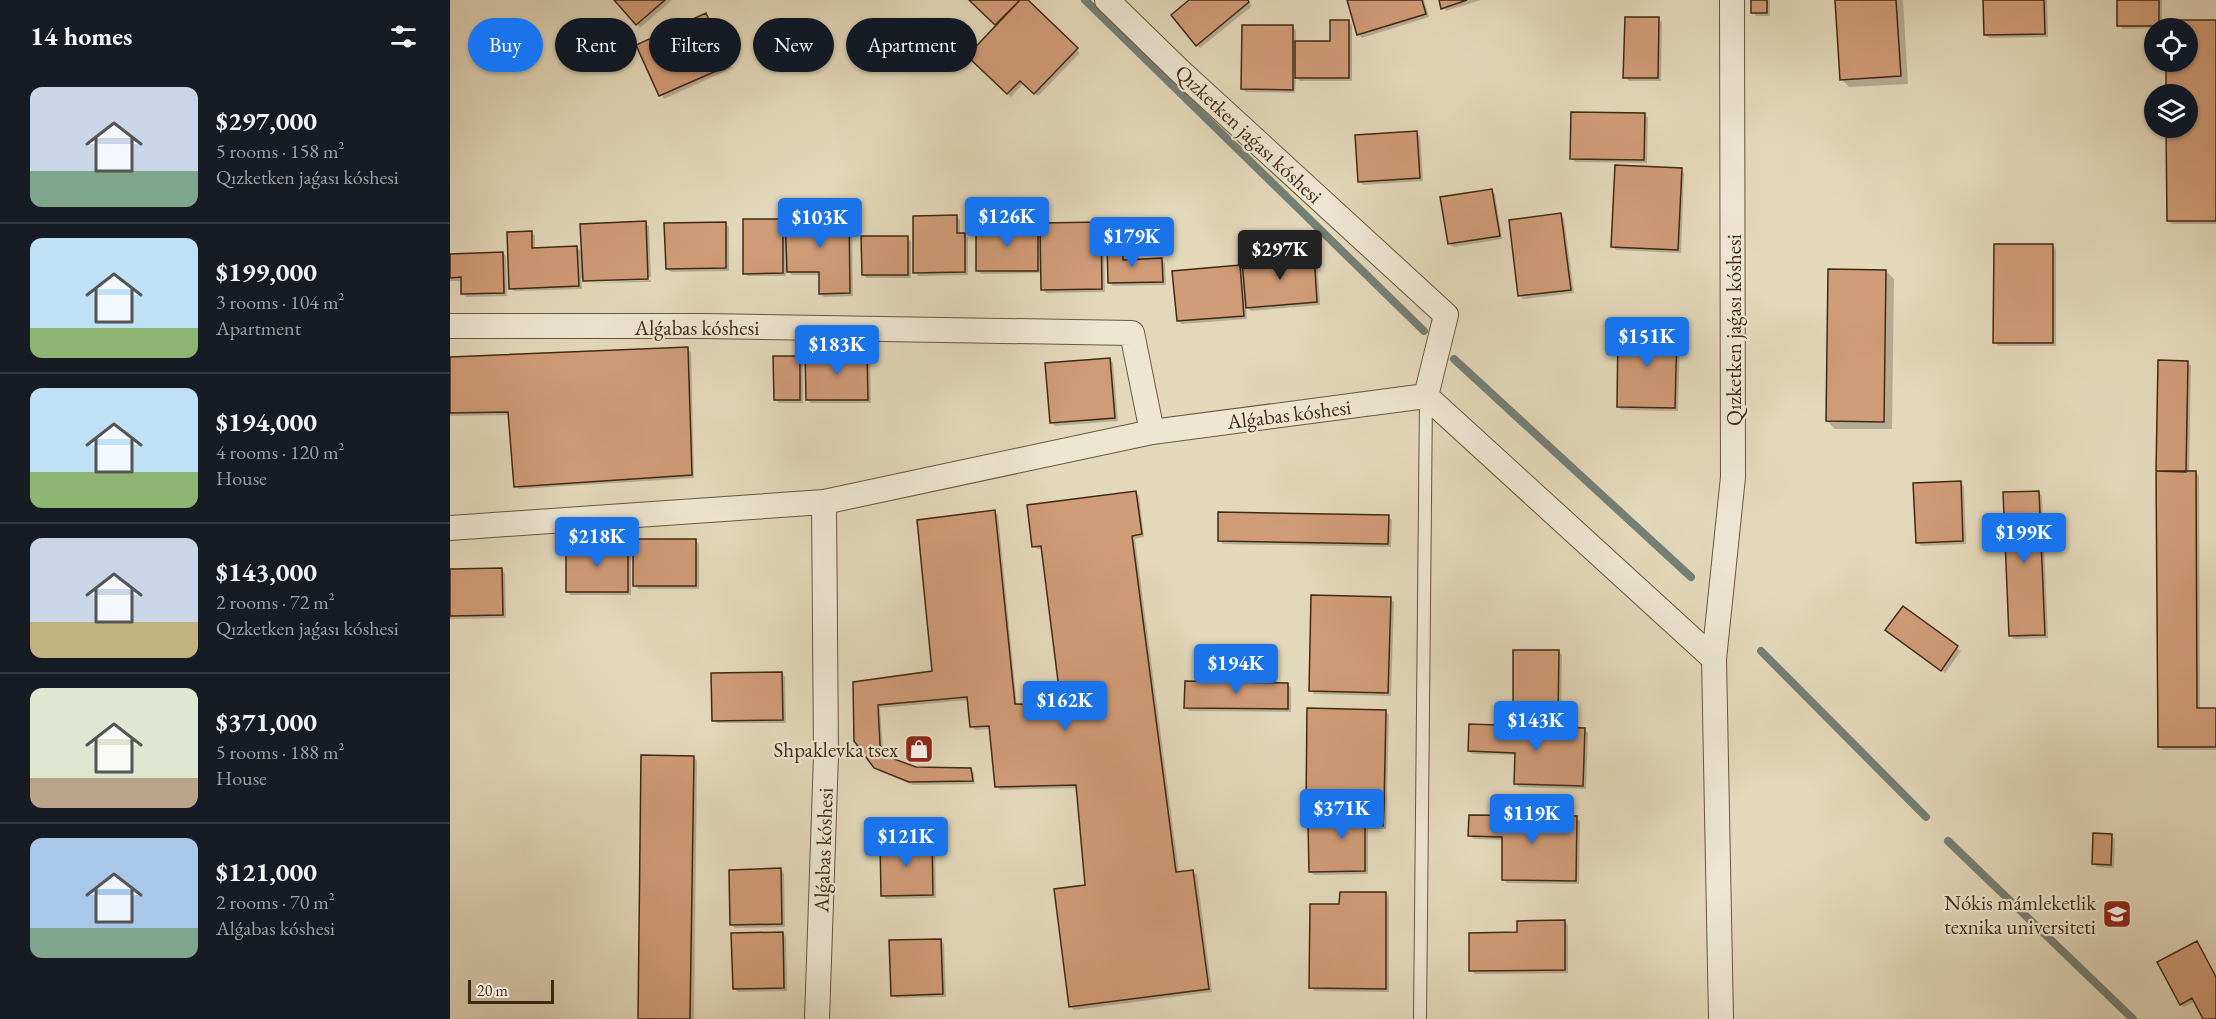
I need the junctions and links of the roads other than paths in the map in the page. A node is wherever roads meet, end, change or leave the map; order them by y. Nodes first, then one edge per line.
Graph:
1 (1107, 0) edge
2 (1732, 0) edge
3 (450, 326) edge
4 (1426, 396) junction
5 (1152, 432) junction
6 (824, 502) junction
7 (450, 528) edge
8 (1714, 659) junction
9 (818, 1019) edge
10 (1420, 1019) edge
11 (1720, 1019) edge

1 - 4 street, Qızketken jaǵası kóshesi
2 - 8 street, Qızketken jaǵası kóshesi
3 - 5 street, Alǵabas kóshesi
4 - 5 street, Alǵabas kóshesi
4 - 8 street
4 - 10 lane
5 - 6 street, Alǵabas kóshesi
6 - 7 street, Alǵabas kóshesi
6 - 9 street, Alǵabas kóshesi
8 - 11 street, Qızketken jaǵası kóshesi

